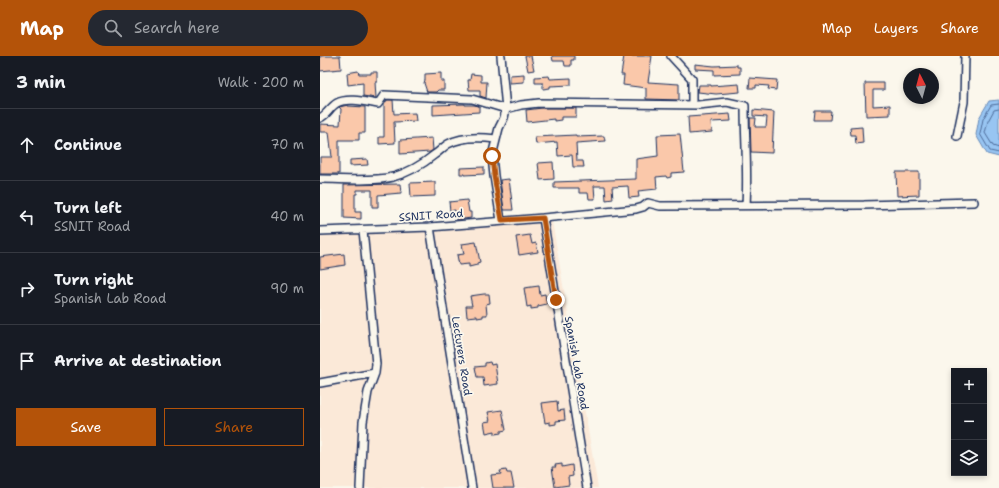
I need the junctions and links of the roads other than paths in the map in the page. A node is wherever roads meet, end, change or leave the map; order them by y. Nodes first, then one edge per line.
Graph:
1 (501, 56) edge
2 (671, 56) edge
3 (965, 56) edge
4 (692, 105) junction
5 (506, 109) junction
6 (320, 118) edge
7 (957, 136) dead end
8 (496, 139) junction
9 (320, 180) edge
10 (974, 202) dead end
11 (746, 206) junction
12 (543, 218) junction
13 (502, 220) junction
14 (430, 227) junction
15 (363, 230) junction
16 (320, 231) edge
17 (376, 373) junction
18 (320, 383) edge
19 (360, 488) edge
20 (472, 488) edge
21 (587, 488) edge

1 - 5 street
2 - 4 street
3 - 7 street
4 - 5 street
4 - 11 street
5 - 6 street
5 - 8 street
8 - 9 street
8 - 13 street
10 - 11 street, SSNIT Road
11 - 12 street, SSNIT Road
12 - 13 street, SSNIT Road
12 - 21 street, Spanish Lab Road
13 - 14 street, SSNIT Road
14 - 15 street, SSNIT Road
14 - 20 street, Lecturers Road
15 - 16 street, SSNIT Road
15 - 17 street
17 - 18 street
17 - 19 street

